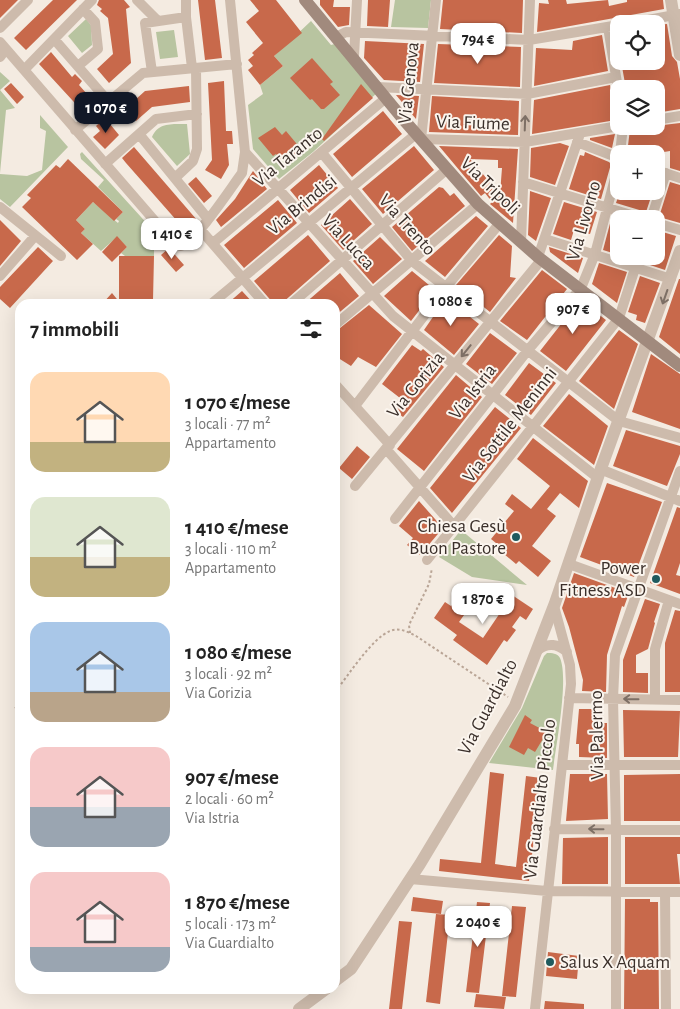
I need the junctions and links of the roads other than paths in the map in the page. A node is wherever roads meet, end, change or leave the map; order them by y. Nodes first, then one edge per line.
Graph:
1 (28, 0) edge
2 (92, 0) edge
3 (137, 0) edge
4 (186, 0) edge
5 (230, 0) edge
6 (305, 0) edge
7 (357, 0) edge
8 (436, 0) edge
9 (530, 0) edge
10 (671, 0) edge
11 (83, 9) junction
12 (677, 15) edge
13 (186, 17) junction
14 (158, 21) junction
15 (610, 26) edge
16 (0, 28) edge
17 (355, 32) junction
18 (336, 36) junction
19 (432, 36) junction
20 (54, 39) junction
21 (529, 40) junction
22 (2, 49) edge
23 (680, 55) edge
24 (354, 56) junction
25 (237, 64) junction
26 (78, 66) junction
27 (194, 68) junction
28 (24, 70) junction
29 (616, 70) edge
30 (147, 73) junction
31 (616, 77) junction
32 (616, 80) edge
33 (377, 86) junction
34 (426, 88) junction
35 (527, 94) junction
36 (386, 98) junction
37 (108, 101) junction
38 (197, 114) junction
39 (680, 116) edge
40 (665, 118) edge
41 (610, 129) edge
42 (75, 130) junction
43 (139, 134) junction
44 (418, 136) junction
45 (578, 138) junction
46 (525, 142) junction
47 (245, 152) junction
48 (322, 153) junction
49 (610, 154) edge
50 (105, 164) junction
51 (446, 170) junction
52 (665, 173) edge
53 (176, 177) junction
54 (680, 178) edge
55 (523, 182) junction
56 (351, 188) junction
57 (277, 189) junction
58 (561, 193) junction
59 (610, 199) edge
60 (478, 204) junction
61 (0, 207) edge
62 (608, 207) junction
63 (617, 210) edge
64 (208, 219) junction
65 (307, 223) junction
66 (500, 223) junction
67 (382, 224) junction
68 (665, 226) edge
69 (200, 229) junction
70 (680, 230) edge
71 (35, 236) junction
72 (545, 240) junction
73 (521, 242) junction
74 (213, 243) junction
75 (680, 252) edge
76 (595, 254) junction
77 (61, 256) dead end
78 (540, 258) junction
79 (341, 260) junction
80 (412, 261) junction
81 (636, 265) edge
82 (635, 268) junction
83 (0, 276) edge
84 (242, 277) junction
85 (671, 279) junction
86 (446, 287) junction
87 (581, 288) junction
88 (372, 293) junction
89 (217, 299) edge
90 (262, 299) edge
91 (297, 299) edge
92 (619, 318) junction
93 (340, 321) edge
94 (490, 321) junction
95 (412, 331) junction
96 (649, 342) junction
97 (528, 350) junction
98 (455, 365) junction
99 (680, 366) edge
100 (567, 381) junction
101 (340, 390) edge
102 (494, 395) junction
103 (355, 406) junction
104 (619, 421) junction
105 (532, 426) junction
106 (680, 438) edge
107 (388, 447) junction
108 (680, 471) edge
109 (599, 474) junction
110 (355, 486) dead end
111 (420, 487) junction
112 (675, 500) edge
113 (394, 519) dead end
114 (454, 525) junction
115 (426, 560) dead end
116 (569, 564) junction
117 (638, 588) junction
118 (669, 600) junction
119 (680, 604) edge
120 (554, 606) junction
121 (538, 650) junction
122 (567, 652) junction
123 (569, 698) junction
124 (613, 699) junction
125 (655, 700) junction
126 (680, 700) edge
127 (562, 765) junction
128 (615, 765) junction
129 (680, 765) edge
130 (554, 829) junction
131 (616, 830) junction
132 (680, 830) edge
133 (410, 879) junction
134 (547, 891) junction
135 (616, 891) junction
136 (665, 892) junction
137 (680, 892) edge
138 (340, 977) edge
139 (319, 994) edge
140 (299, 1009) edge
141 (534, 1009) edge
142 (616, 1009) edge
143 (666, 1009) edge

1 - 16 street
2 - 11 street
3 - 14 street
4 - 13 street
5 - 25 street
6 - 18 main road, Via Tripoli
7 - 17 street
8 - 19 street, Via Genova
9 - 21 street
10 - 12 street
11 - 20 street
11 - 26 street
12 - 23 street
13 - 14 street
13 - 27 street
14 - 30 street
15 - 21 street
17 - 18 street
17 - 19 street
17 - 24 street
18 - 24 main road, Via Tripoli
19 - 21 street
19 - 34 street, Via Genova
20 - 26 street
20 - 28 street
21 - 35 street
22 - 28 street
24 - 33 main road, Via Tripoli
25 - 27 street
25 - 47 street
26 - 37 street
27 - 30 street
27 - 38 street
28 - 42 street
29 - 31 street
30 - 37 street
31 - 32 street
31 - 35 street
33 - 34 street
33 - 36 main road, Via Tripoli
34 - 35 street
34 - 44 street, Via Genova
46 -> 35 street
36 - 44 main road, Via Tripoli
36 - 48 street, Via Taranto
37 - 42 street
38 - 43 street
38 - 53 street
39 - 40 street
41 - 45 street, Via Fiume
42 - 50 street
43 - 50 street
43 - 53 street
44 - 46 street, Via Fiume
44 - 51 main road, Via Tripoli
44 - 56 street, Via Brindisi
45 - 46 street, Via Fiume
45 - 49 street
45 - 58 street, Via Gorizia
46 - 55 street
47 - 57 street, Via Lucca
47 - 64 street
48 - 56 street, Via Trento
48 - 57 street, Via Taranto
50 - 69 street
51 - 60 main road, Via Tripoli
51 - 67 street
52 - 54 street
53 - 64 street
55 - 58 street
55 - 73 street
56 - 65 street, Via Brindisi
56 - 67 street, Via Trento
57 - 65 street, Via Lucca
57 - 74 street, Via Taranto
58 - 62 street
58 - 72 street, Via Gorizia
59 - 62 street, Via Livorno
60 - 66 main road, Via Tripoli
60 - 80 street
61 - 71 street
62 - 63 street
62 - 76 street, Via Livorno
64 - 69 street
65 - 79 street, Via Lucca
65 - 84 street, Via Brindisi
66 - 73 main road, Via Tripoli
66 - 86 street
67 - 79 street
67 - 80 street, Via Trento
68 - 70 street
69 - 74 street
71 - 77 street
71 - 83 street
72 - 76 street
72 - 78 street, Via Gorizia
73 - 78 main road, Via Tripoli
74 - 84 street
75 - 85 street, Via Guardialto
76 - 82 street
76 - 87 street, Via Livorno
78 - 87 main road, Via Tripoli
78 - 94 street, Via Gorizia
79 - 88 street, Via Lucca
79 - 91 street
80 - 86 street, Via Trento
80 - 88 street
81 - 82 street, Via Sottile Meninni
82 - 85 street
82 - 92 street, Via Sottile Meninni
84 - 89 street, Via Brindisi
84 - 90 street
85 -> 96 street, Via Guardialto
86 - 94 street, Via Trento
86 - 95 street
87 - 92 main road, Via Tripoli
87 - 97 street, Via Istria
88 - 93 street
88 - 95 street, Via Lucca
92 - 96 main road, Via Tripoli
92 - 100 street, Via Sottile Meninni
94 - 97 street, Via Trento
94 -> 98 street, Via Gorizia
95 - 98 street, Via Lucca
95 - 103 street
96 - 99 main road, Via Tripoli
96 - 104 street, Via Guardialto
97 - 100 street, Via Trento
97 - 102 street, Via Istria
98 - 102 street, Via Lucca
98 - 107 street, Via Gorizia
100 - 104 street, Via Trento
100 - 105 street, Via Sottile Meninni
101 - 103 street
102 - 105 street, Via Lucca
102 - 111 street, Via Istria
103 - 107 street
104 - 106 street
104 - 109 street, Via Guardialto
105 - 109 street, Via Lucca
105 - 114 street, Via Sottile Meninni
107 - 110 street, Via Gorizia
107 - 111 street
108 - 112 street, Via Palermo
109 - 112 street, Via Lucca
109 - 116 street, Via Guardialto
111 - 113 street, Via Istria
111 - 114 street
112 - 117 street, Via Palermo
114 - 115 street, Via Sottile Meninni
116 - 117 street
116 - 120 street, Via Guardialto
117 - 118 street
117 - 124 street, Via Palermo
118 - 119 street
118 - 125 street
120 - 121 street, Via Guardialto
120 - 122 street, Via Guardialto Piccolo
121 - 122 street
121 - 133 street, Via Guardialto
122 - 123 street, Via Guardialto Piccolo
123 - 124 street
123 - 127 street, Via Guardialto Piccolo
125 -> 124 street
124 - 128 street, Via Palermo
125 - 126 street
127 - 128 street
127 - 130 street, Via Guardialto Piccolo
128 - 129 street
128 - 131 street, Via Palermo
131 -> 130 street
130 - 134 street, Via Guardialto Piccolo
131 - 132 street
131 - 135 street, Via Palermo
133 - 134 street
133 - 138 street, Via Guardialto
134 - 135 street
134 - 141 street, Via Guardialto Piccolo
135 - 136 street
135 - 142 street, Via Palermo
136 - 137 street
136 - 143 street
139 - 140 street

